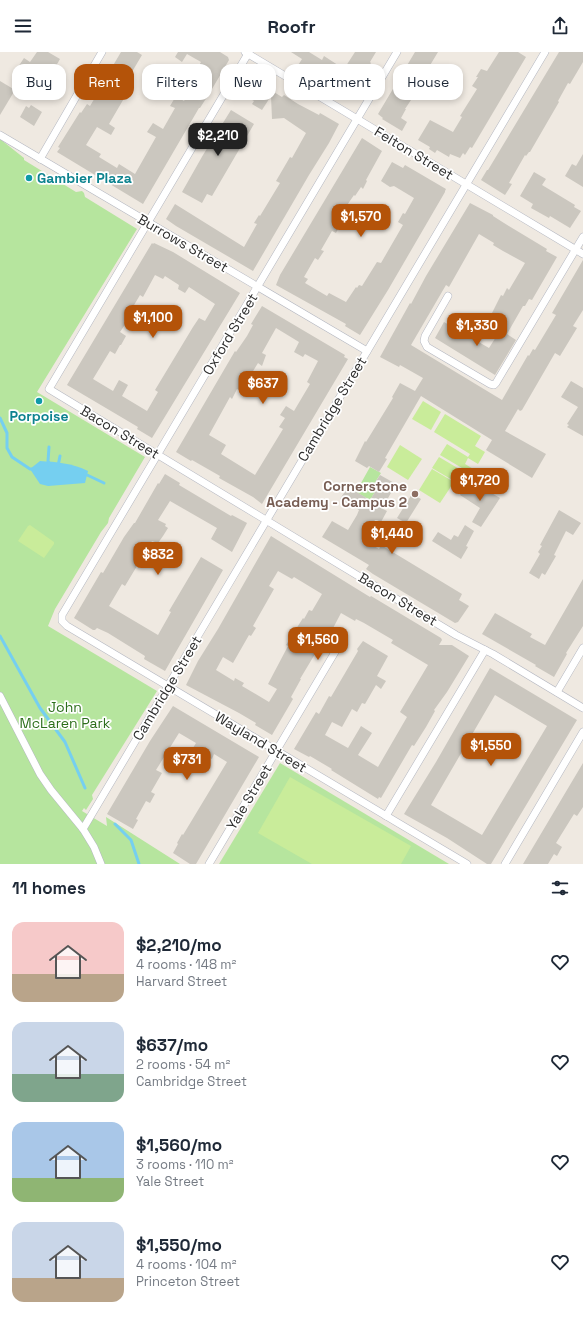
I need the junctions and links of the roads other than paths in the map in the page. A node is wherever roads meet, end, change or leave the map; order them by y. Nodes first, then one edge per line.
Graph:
1 (102, 52) edge
2 (397, 52) edge
3 (544, 52) edge
4 (247, 53) edge
5 (357, 120) junction
6 (0, 135) edge
7 (40, 159) junction
8 (466, 184) junction
9 (148, 222) junction
10 (583, 237) edge
11 (576, 249) junction
12 (583, 254) edge
13 (258, 287) junction
14 (448, 296) dead end
15 (367, 351) junction
16 (158, 454) junction
17 (266, 520) junction
18 (62, 615) joint
19 (338, 647) dead end
20 (583, 648) edge
21 (485, 650) junction
22 (167, 687) junction
23 (557, 692) junction
24 (0, 696) edge
25 (583, 708) edge
26 (583, 732) edge
27 (276, 751) junction
28 (386, 816) junction
29 (83, 829) junction
30 (101, 864) edge
31 (210, 864) edge
32 (467, 864) edge
33 (505, 864) edge

1 - 7 street
2 - 5 street, Oxford Street
3 - 8 street, Cambridge Street
4 - 5 street, Felton Street
4 - 9 street
5 - 8 street, Felton Street
5 - 13 street, Oxford Street
6 - 7 street, Burrows Street
7 - 9 street, Burrows Street
8 - 11 street, Felton Street
8 - 15 street, Cambridge Street
9 - 13 street, Burrows Street
9 - 16 street, Bacon Street
10 - 11 street
11 - 12 street, Felton Street
11 - 14 street
13 - 15 street, Burrows Street
13 - 16 street, Oxford Street
15 - 17 street, Cambridge Street
16 - 17 street, Bacon Street
16 - 18 street, Oxford Street
17 - 21 street, Bacon Street
17 - 22 street, Cambridge Street
18 - 22 street, Wayland Street
19 - 27 street, Yale Street
20 - 23 street
21 - 23 street, Bacon Street
21 - 28 street
22 - 27 street, Wayland Street
22 - 29 street, Cambridge Street
23 - 25 street, Bacon Street
24 - 29 street
26 - 33 street
27 - 28 street, Wayland Street
27 - 31 street, Yale Street
28 - 32 street, Wayland Street
29 - 30 street

